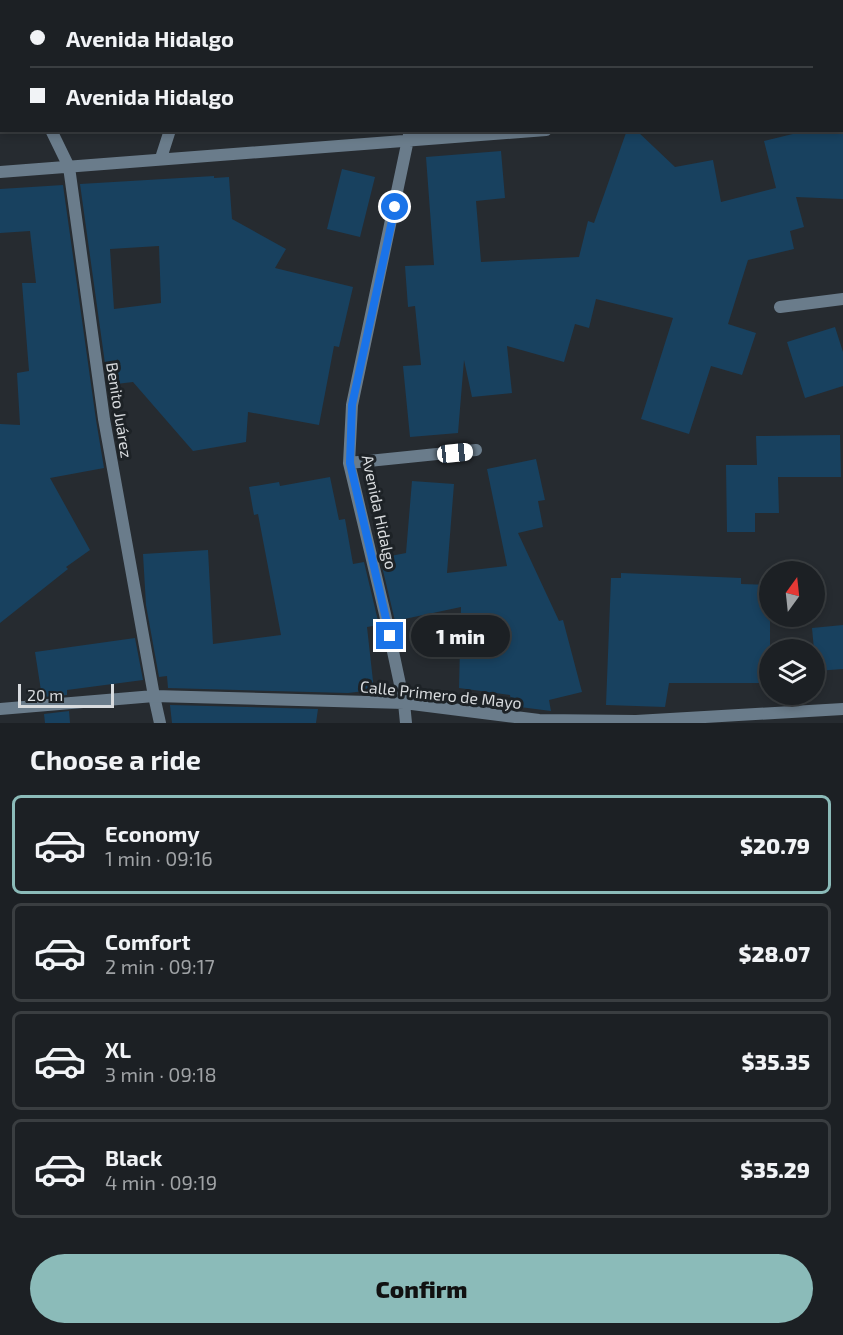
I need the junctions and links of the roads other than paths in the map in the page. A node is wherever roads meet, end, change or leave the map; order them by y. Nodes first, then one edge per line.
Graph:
1 (52, 132) edge
2 (169, 132) edge
3 (500, 132) edge
4 (409, 136) edge
5 (161, 158) junction
6 (69, 167) junction
7 (0, 172) edge
8 (843, 299) edge
9 (780, 307) dead end
10 (476, 450) dead end
11 (350, 463) junction
12 (154, 696) junction
13 (404, 703) junction
14 (0, 709) edge
15 (843, 709) edge
16 (160, 723) edge
17 (406, 723) edge

1 - 6 street, Benito Juárez
2 - 5 street
3 - 4 street
4 - 5 street
4 - 11 street, Avenida Hidalgo
5 - 6 street
6 - 7 street
6 - 12 street, Benito Juárez
8 - 9 street
10 - 11 street
11 - 13 street, Avenida Hidalgo
12 - 13 street, Calle Primero de Mayo
12 - 14 street, Calle Primero de Mayo
12 - 16 street, Benito Juárez
13 - 15 street, Calle Primero de Mayo
13 - 17 street, Avenida Hidalgo

